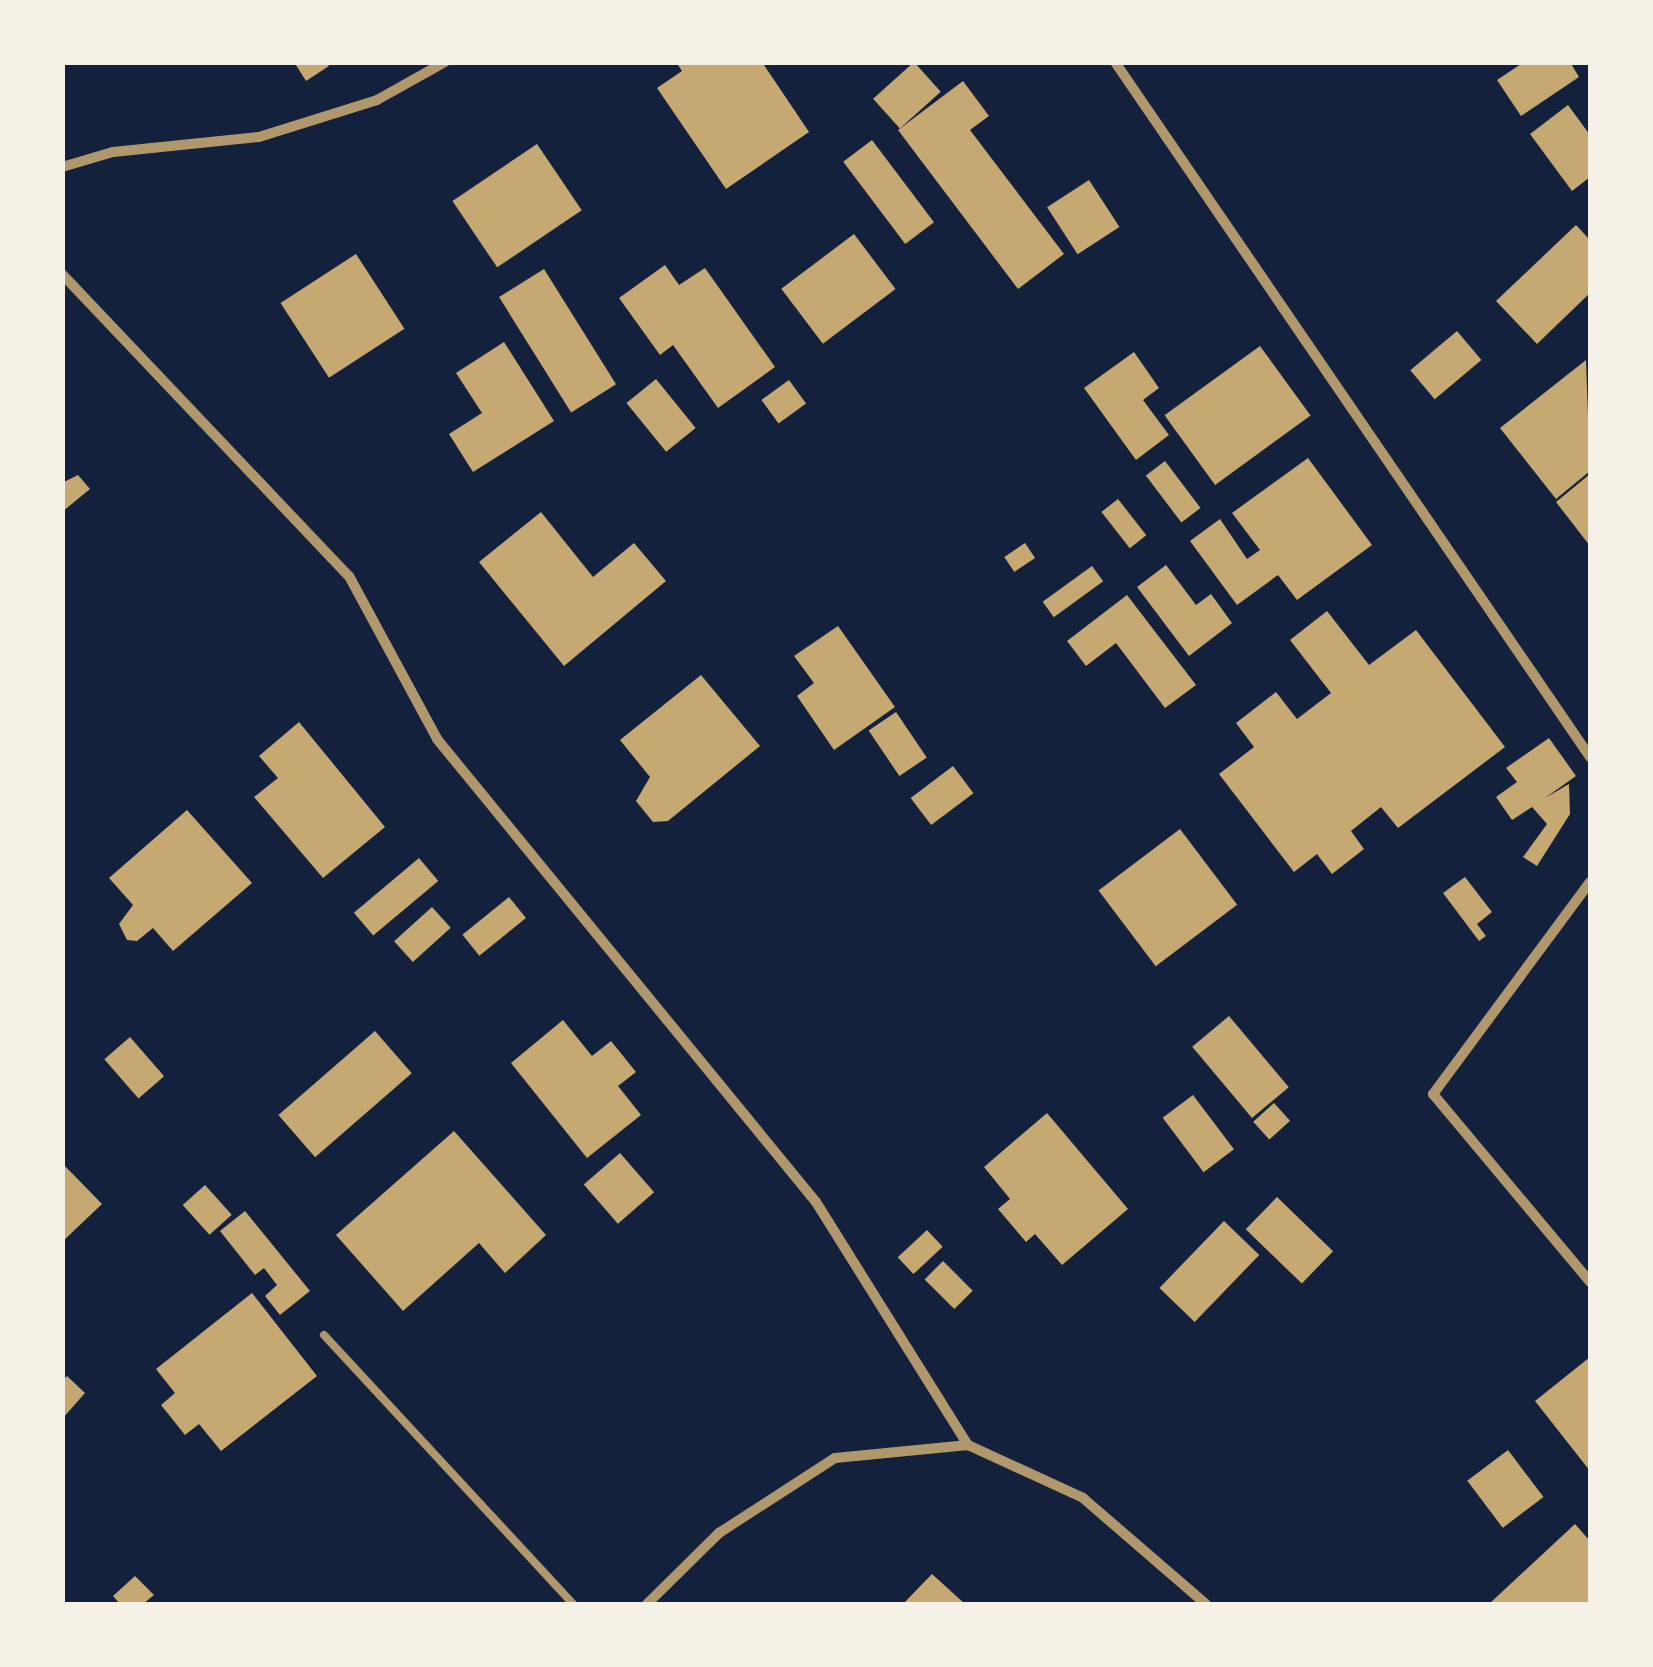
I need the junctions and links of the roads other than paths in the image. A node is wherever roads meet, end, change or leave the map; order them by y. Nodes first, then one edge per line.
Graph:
1 (444, 62) edge
2 (1115, 62) edge
3 (62, 167) edge
4 (62, 274) edge
5 (1590, 757) edge
6 (1590, 882) edge
7 (1590, 1282) edge
8 (324, 1336) dead end
9 (968, 1445) junction
10 (573, 1604) edge
11 (648, 1604) edge
12 (1206, 1604) edge

1 - 3 street
2 - 5 street
4 - 9 street
6 - 7 street
8 - 10 lane
9 - 11 street
9 - 12 street

